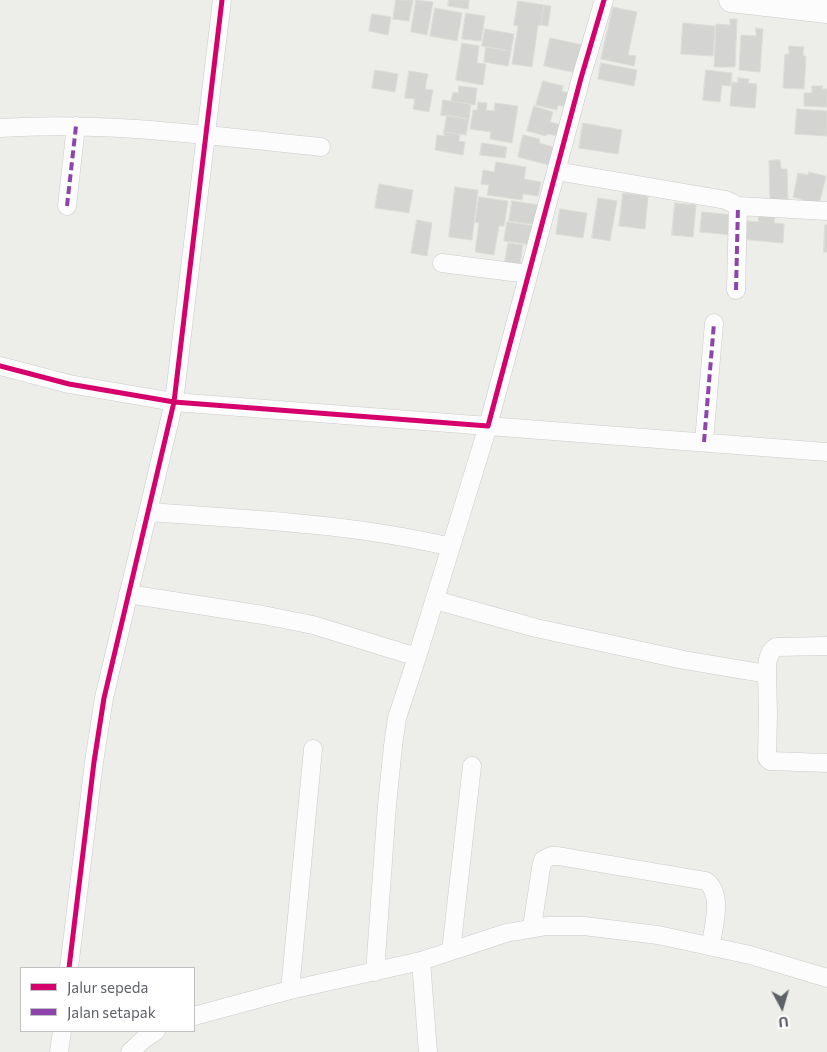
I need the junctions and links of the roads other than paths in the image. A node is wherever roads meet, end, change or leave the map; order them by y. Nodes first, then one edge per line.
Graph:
1 (222, 0) edge
2 (604, 0) edge
3 (731, 0) edge
4 (827, 11) edge
5 (76, 126) junction
6 (0, 128) edge
7 (206, 136) junction
8 (321, 147) dead end
9 (556, 171) junction
10 (67, 206) dead end
11 (738, 206) junction
12 (827, 211) edge
13 (442, 263) dead end
14 (528, 274) junction
15 (736, 290) dead end
16 (714, 323) dead end
17 (0, 366) edge
18 (174, 402) junction
19 (488, 426) junction
20 (704, 442) junction
21 (827, 452) edge
22 (148, 512) junction
23 (451, 547) junction
24 (128, 594) junction
25 (435, 600) junction
26 (827, 646) edge
27 (417, 657) junction
28 (767, 674) junction
29 (313, 749) dead end
30 (827, 763) edge
31 (472, 766) dead end
32 (532, 927) junction
33 (710, 945) junction
34 (451, 951) junction
35 (421, 961) junction
36 (69, 967) edge
37 (375, 972) junction
38 (827, 978) edge
39 (290, 990) junction
40 (195, 1016) edge
41 (62, 1032) edge
42 (154, 1032) edge
43 (59, 1052) edge
44 (130, 1052) edge
45 (428, 1052) edge

1 - 7 street
2 - 9 street
3 - 4 street
5 - 6 street
5 - 7 street
5 - 10 street
7 - 8 street
7 - 18 street
9 - 11 street
9 - 14 street
11 - 12 street
11 - 15 street
13 - 14 street
14 - 19 street
16 - 20 street
17 - 18 street
18 - 19 street
18 - 22 street
19 - 20 street
19 - 23 street
20 - 21 street
22 - 23 street
22 - 24 street
23 - 25 street
24 - 27 street
24 - 36 street
25 - 27 street
25 - 28 street
26 - 28 street
27 - 37 street
28 - 30 street
29 - 39 street
31 - 34 street
32 - 33 street
32 - 33 street
32 - 34 street
33 - 38 street
34 - 35 street
35 - 37 street
35 - 45 street
37 - 39 street
39 - 40 street
41 - 43 street
42 - 44 street

